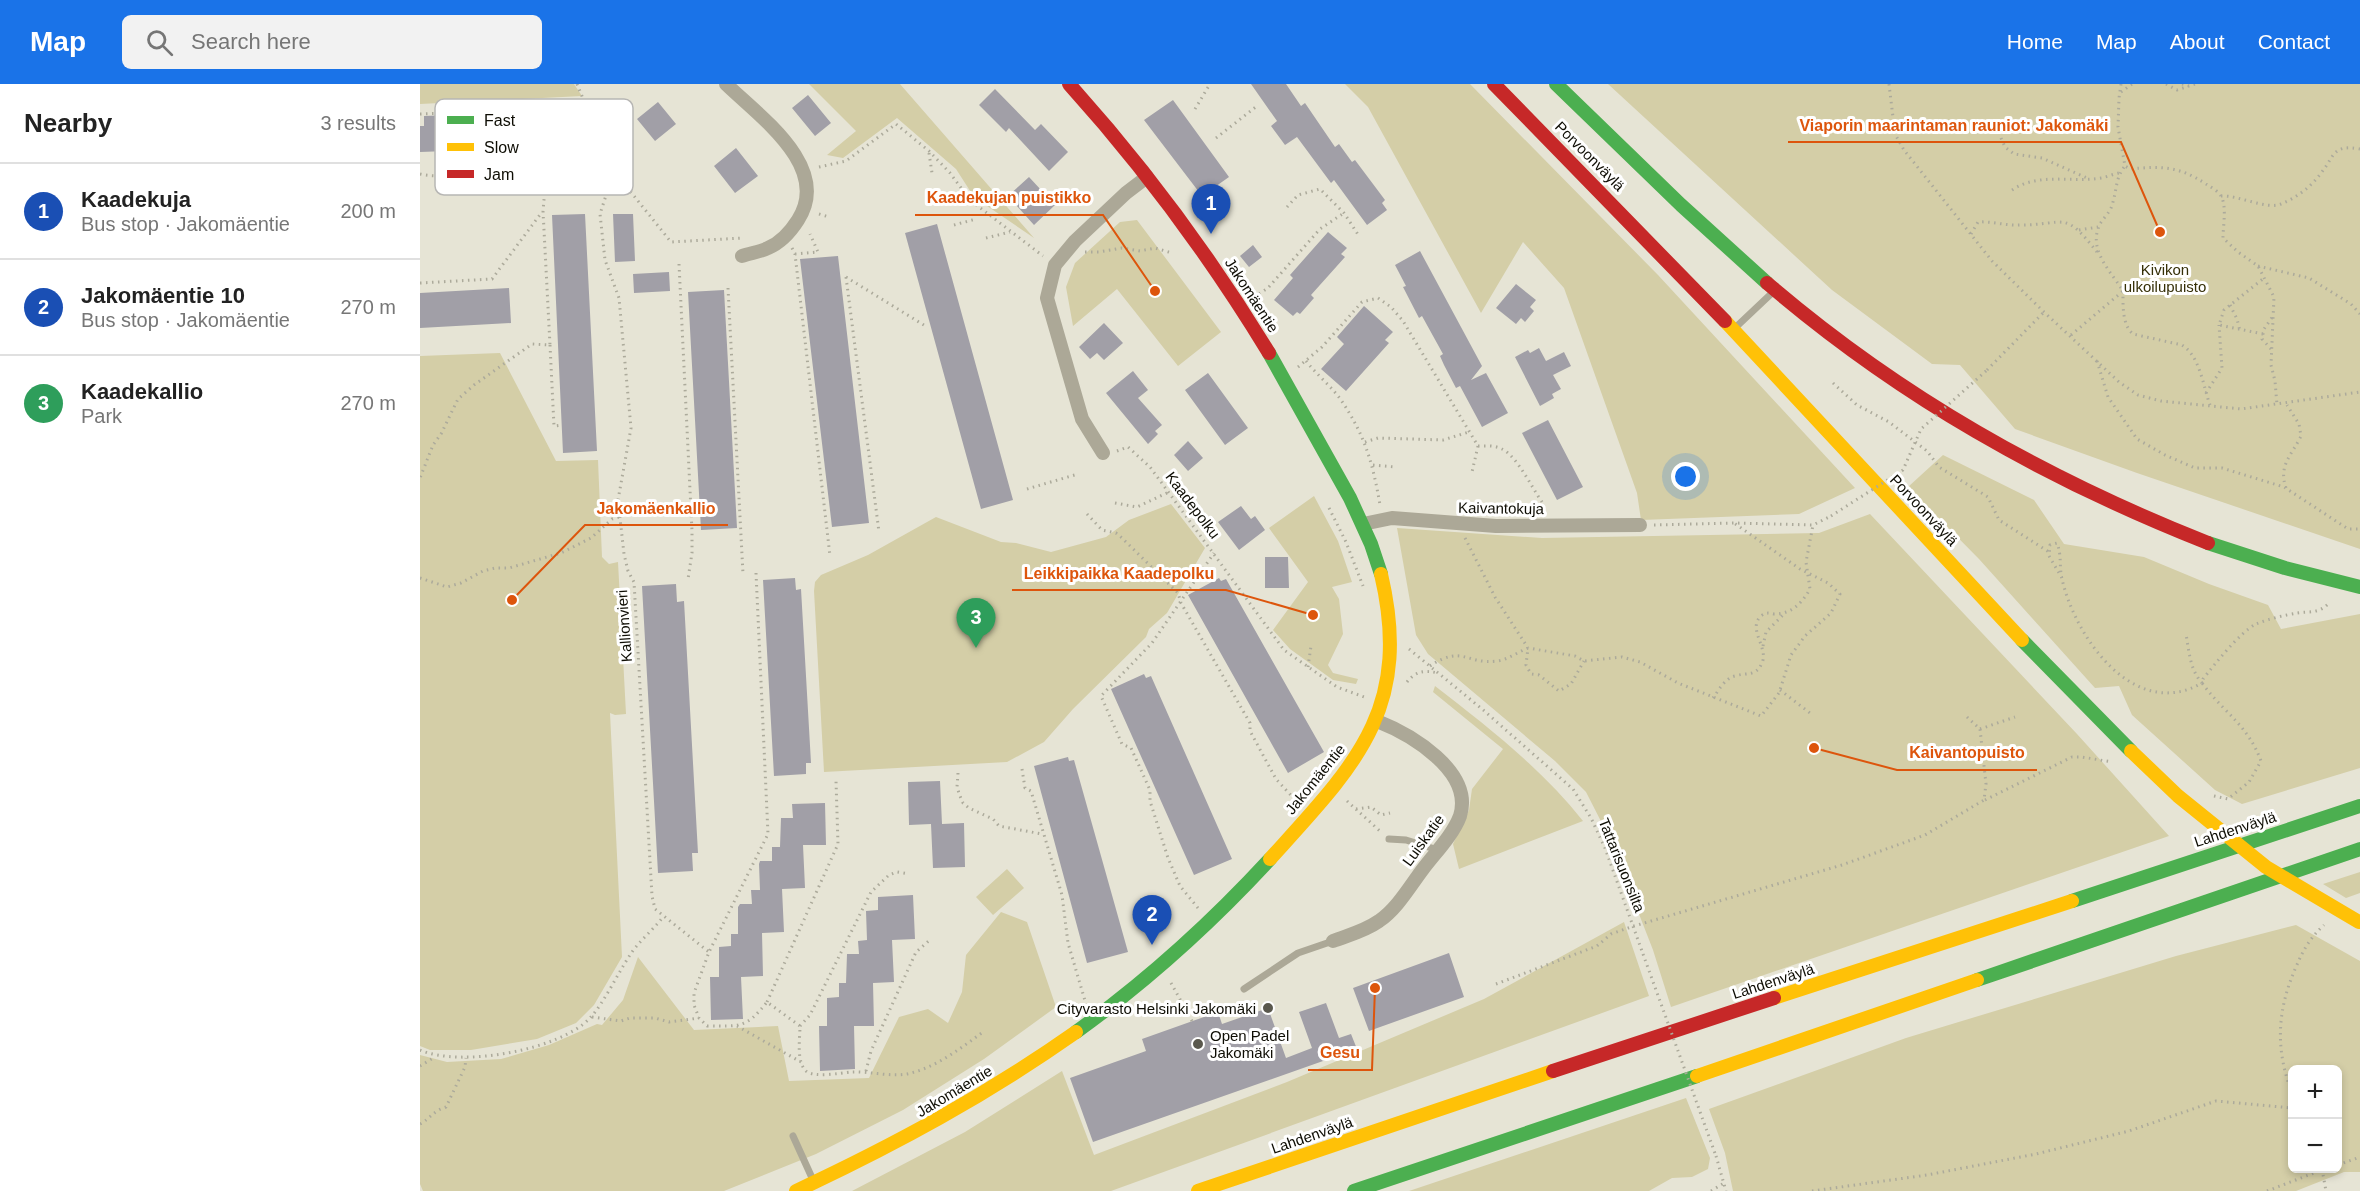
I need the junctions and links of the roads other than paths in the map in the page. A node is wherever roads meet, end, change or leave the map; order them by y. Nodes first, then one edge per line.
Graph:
1 (726, 84) edge
2 (1069, 84) edge
3 (1494, 84) edge
4 (1556, 84) edge
5 (1147, 177) junction
6 (742, 256) dead end
7 (1776, 290) junction
8 (1734, 329) junction
9 (1103, 453) dead end
10 (1363, 524) junction
11 (1640, 525) road end
12 (2360, 587) edge
13 (1377, 721) junction
14 (2360, 806) edge
15 (1389, 839) dead end
16 (2360, 849) edge
17 (1438, 850) junction
18 (2360, 923) edge
19 (1333, 941) joint
20 (1244, 989) dead end
21 (794, 1136) dead end
22 (814, 1183) junction
23 (796, 1191) edge
24 (1198, 1191) edge
25 (1354, 1191) edge

1 - 6 street
2 - 5 main road, Jakomäentie
3 - 8 main road, Porvoonväylä
4 - 7 main road, Porvoonväylä
5 - 9 street
5 - 10 main road, Jakomäentie
7 - 8 lane
7 - 12 main road, Porvoonväylä
8 - 18 main road, Porvoonväylä, bridge
10 - 11 street, Kaivantokuja
10 - 13 main road, Jakomäentie
13 - 17 street, Luiskatie
13 - 22 main road, Jakomäentie
14 - 24 main road, Lahdenväylä
15 - 17 lane
16 - 25 main road
17 - 19 street, Luiskatie
19 - 20 lane
21 - 22 lane
22 - 23 main road, Jakomäentie

